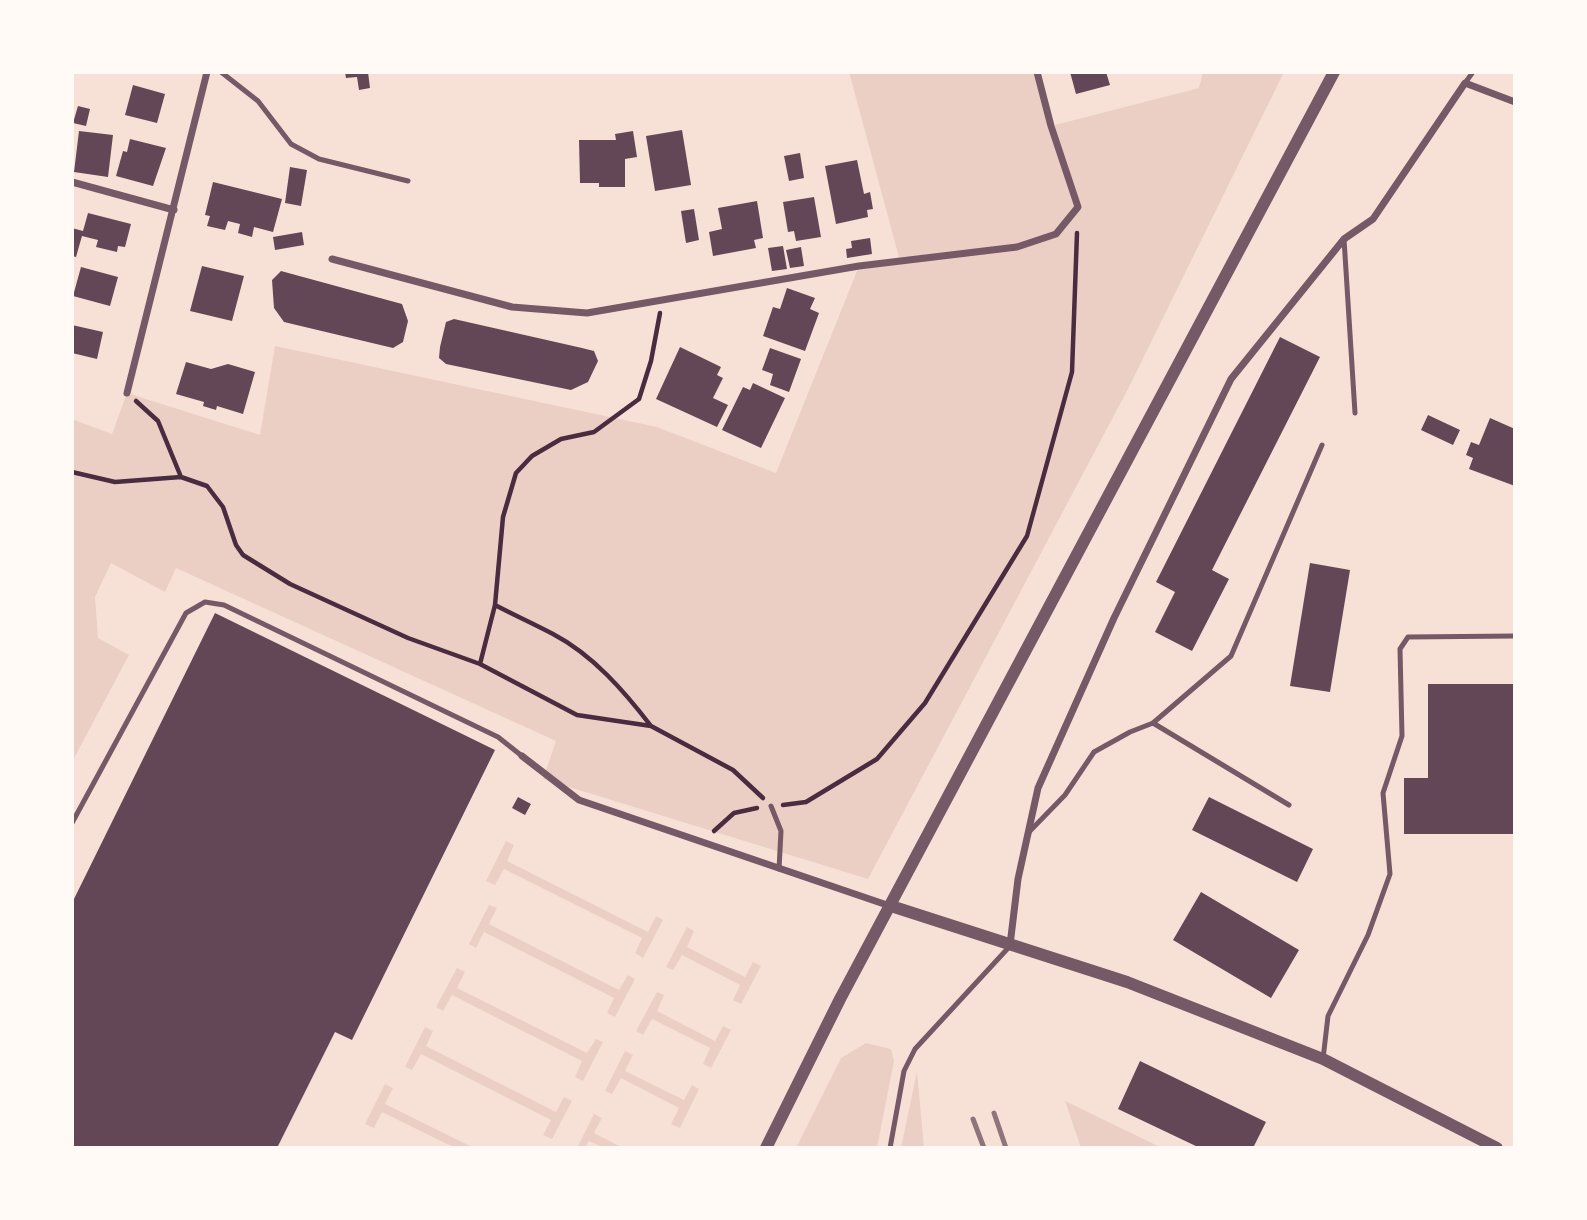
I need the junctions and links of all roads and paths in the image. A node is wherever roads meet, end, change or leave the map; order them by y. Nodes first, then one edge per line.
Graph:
1 (207, 72) edge
2 (221, 72) edge
3 (1037, 72) edge
4 (1334, 72) edge
5 (1473, 72) edge
6 (1465, 83) junction
7 (1515, 102) edge
8 (408, 181) dead end
9 (72, 182) edge
10 (1079, 207) junction
11 (174, 210) junction
12 (1343, 239) junction
13 (332, 259) dead end
14 (659, 301) junction
15 (128, 393) joint
16 (1355, 413) dead end
17 (1322, 445) dead end
18 (72, 472) edge
19 (181, 477) junction
20 (495, 605) junction
21 (1515, 636) edge
22 (480, 664) junction
23 (1153, 723) junction
24 (651, 726) junction
25 (522, 756) joint
26 (1289, 805) dead end
27 (771, 806) junction
28 (72, 823) edge
29 (1028, 833) junction
30 (703, 841) junction
31 (779, 869) junction
32 (891, 906) junction
33 (1010, 946) junction
34 (1322, 1059) junction
35 (766, 1148) edge
36 (890, 1148) edge
37 (1497, 1148) edge

1 - 11 street
2 - 8 lane
3 - 10 street
4 - 32 street
5 - 6 lane
6 - 7 street
6 - 12 street
9 - 11 street
10 - 14 street
10 - 27 path
11 - 15 street
12 - 16 lane
12 - 29 street
13 - 14 street
14 - 20 path
15 - 19 path
17 - 23 lane
18 - 19 path
19 - 22 path
20 - 22 path
20 - 24 path
21 - 34 lane
22 - 24 path
23 - 26 lane
23 - 29 lane
24 - 27 path
25 - 28 lane
25 - 30 street
27 - 30 path
27 - 31 lane
29 - 33 street
30 - 31 street
31 - 32 street
32 - 33 street
32 - 35 street
33 - 34 street
33 - 36 lane
34 - 37 street

